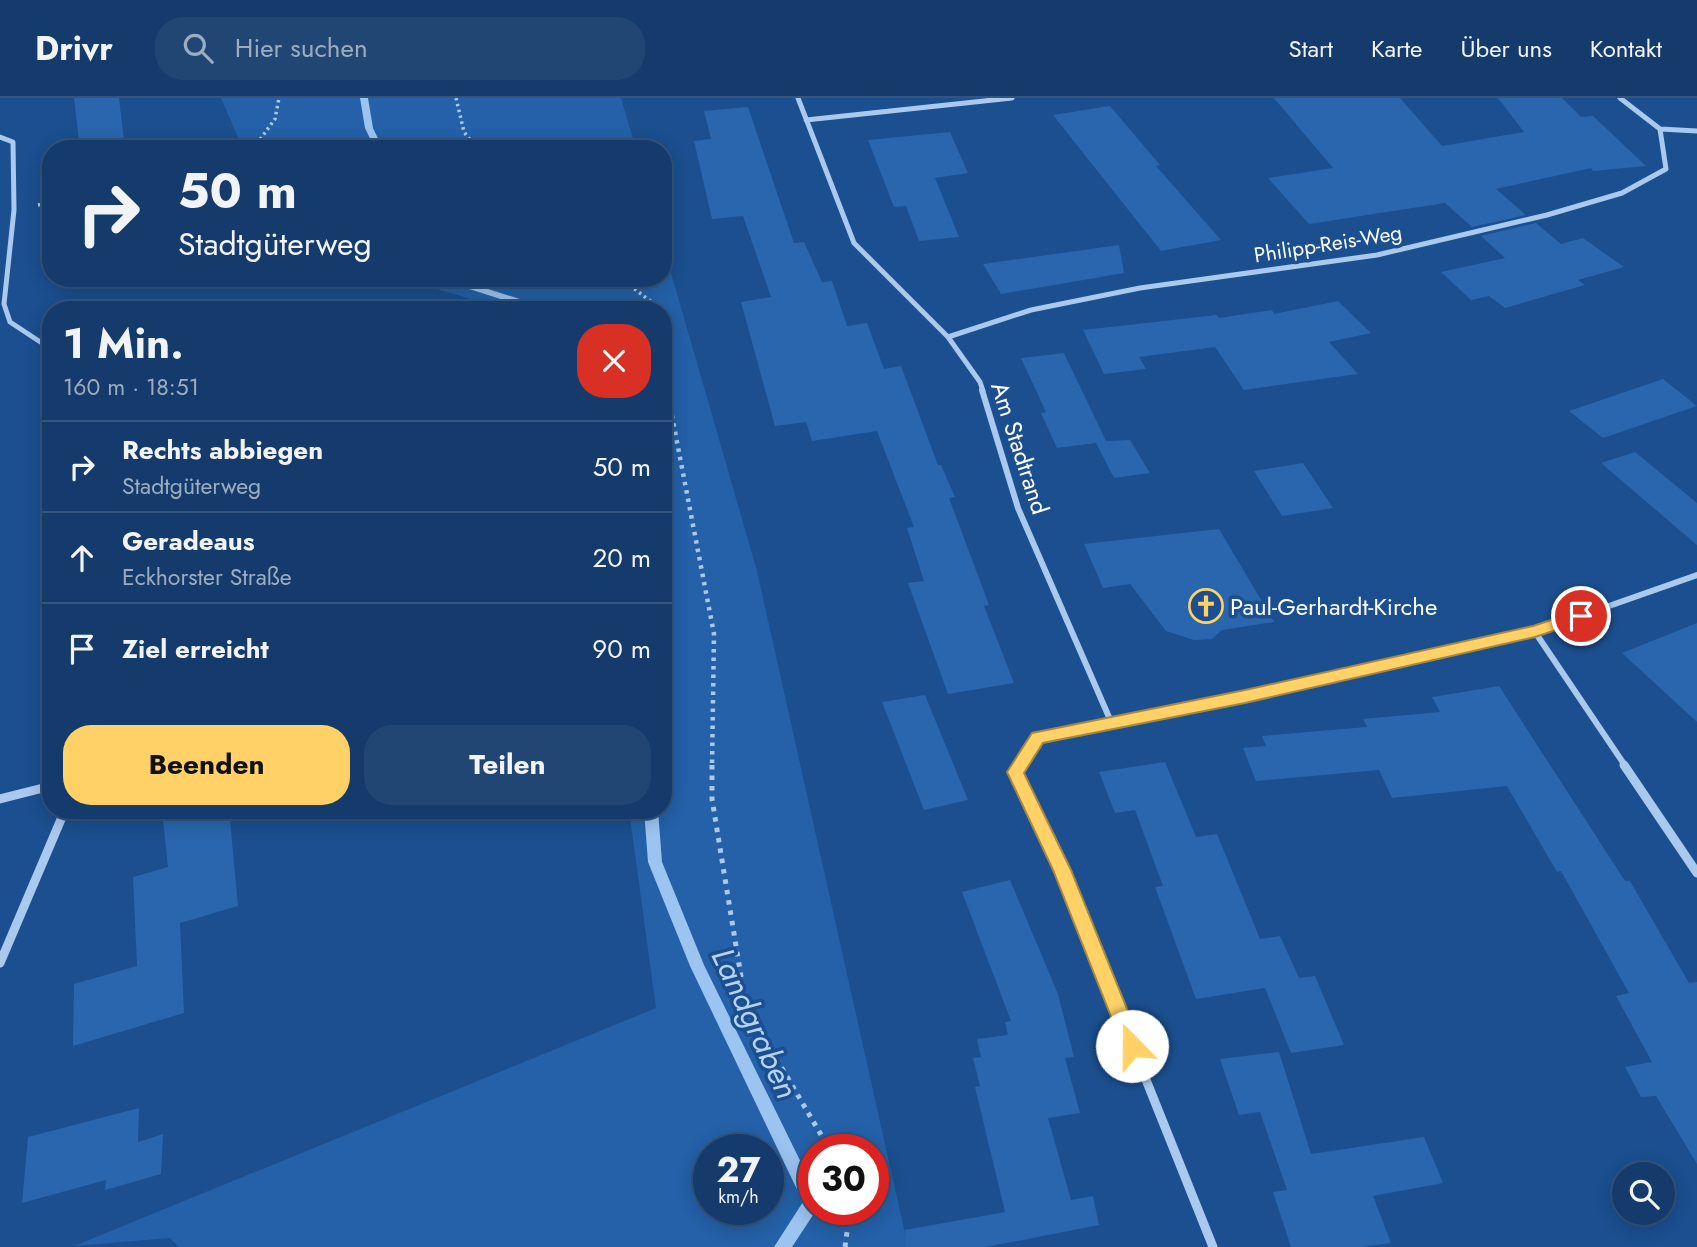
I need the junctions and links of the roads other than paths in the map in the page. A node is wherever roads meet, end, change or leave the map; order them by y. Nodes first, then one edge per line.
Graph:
1 (798, 98) edge
2 (1012, 98) edge
3 (1619, 98) edge
4 (806, 120) junction
5 (1660, 129) junction
6 (1697, 131) edge
7 (0, 137) edge
8 (2, 304) edge
9 (948, 337) junction
10 (42, 343) edge
11 (1697, 575) edge
12 (1535, 632) junction
13 (1112, 724) junction
14 (42, 788) edge
15 (0, 799) edge
16 (61, 819) edge
17 (1697, 873) edge
18 (0, 963) edge
19 (1213, 1247) edge

1 - 4 street, Am Stadtrand
2 - 4 street
3 - 5 street
4 - 9 street, Am Stadtrand
5 - 6 street
5 - 9 street, Philipp-Reis-Weg
7 - 8 street
8 - 10 street
9 - 13 street, Am Stadtrand
11 - 12 street
12 - 13 street
12 - 17 street
13 - 19 street
14 - 15 street
16 - 18 street

